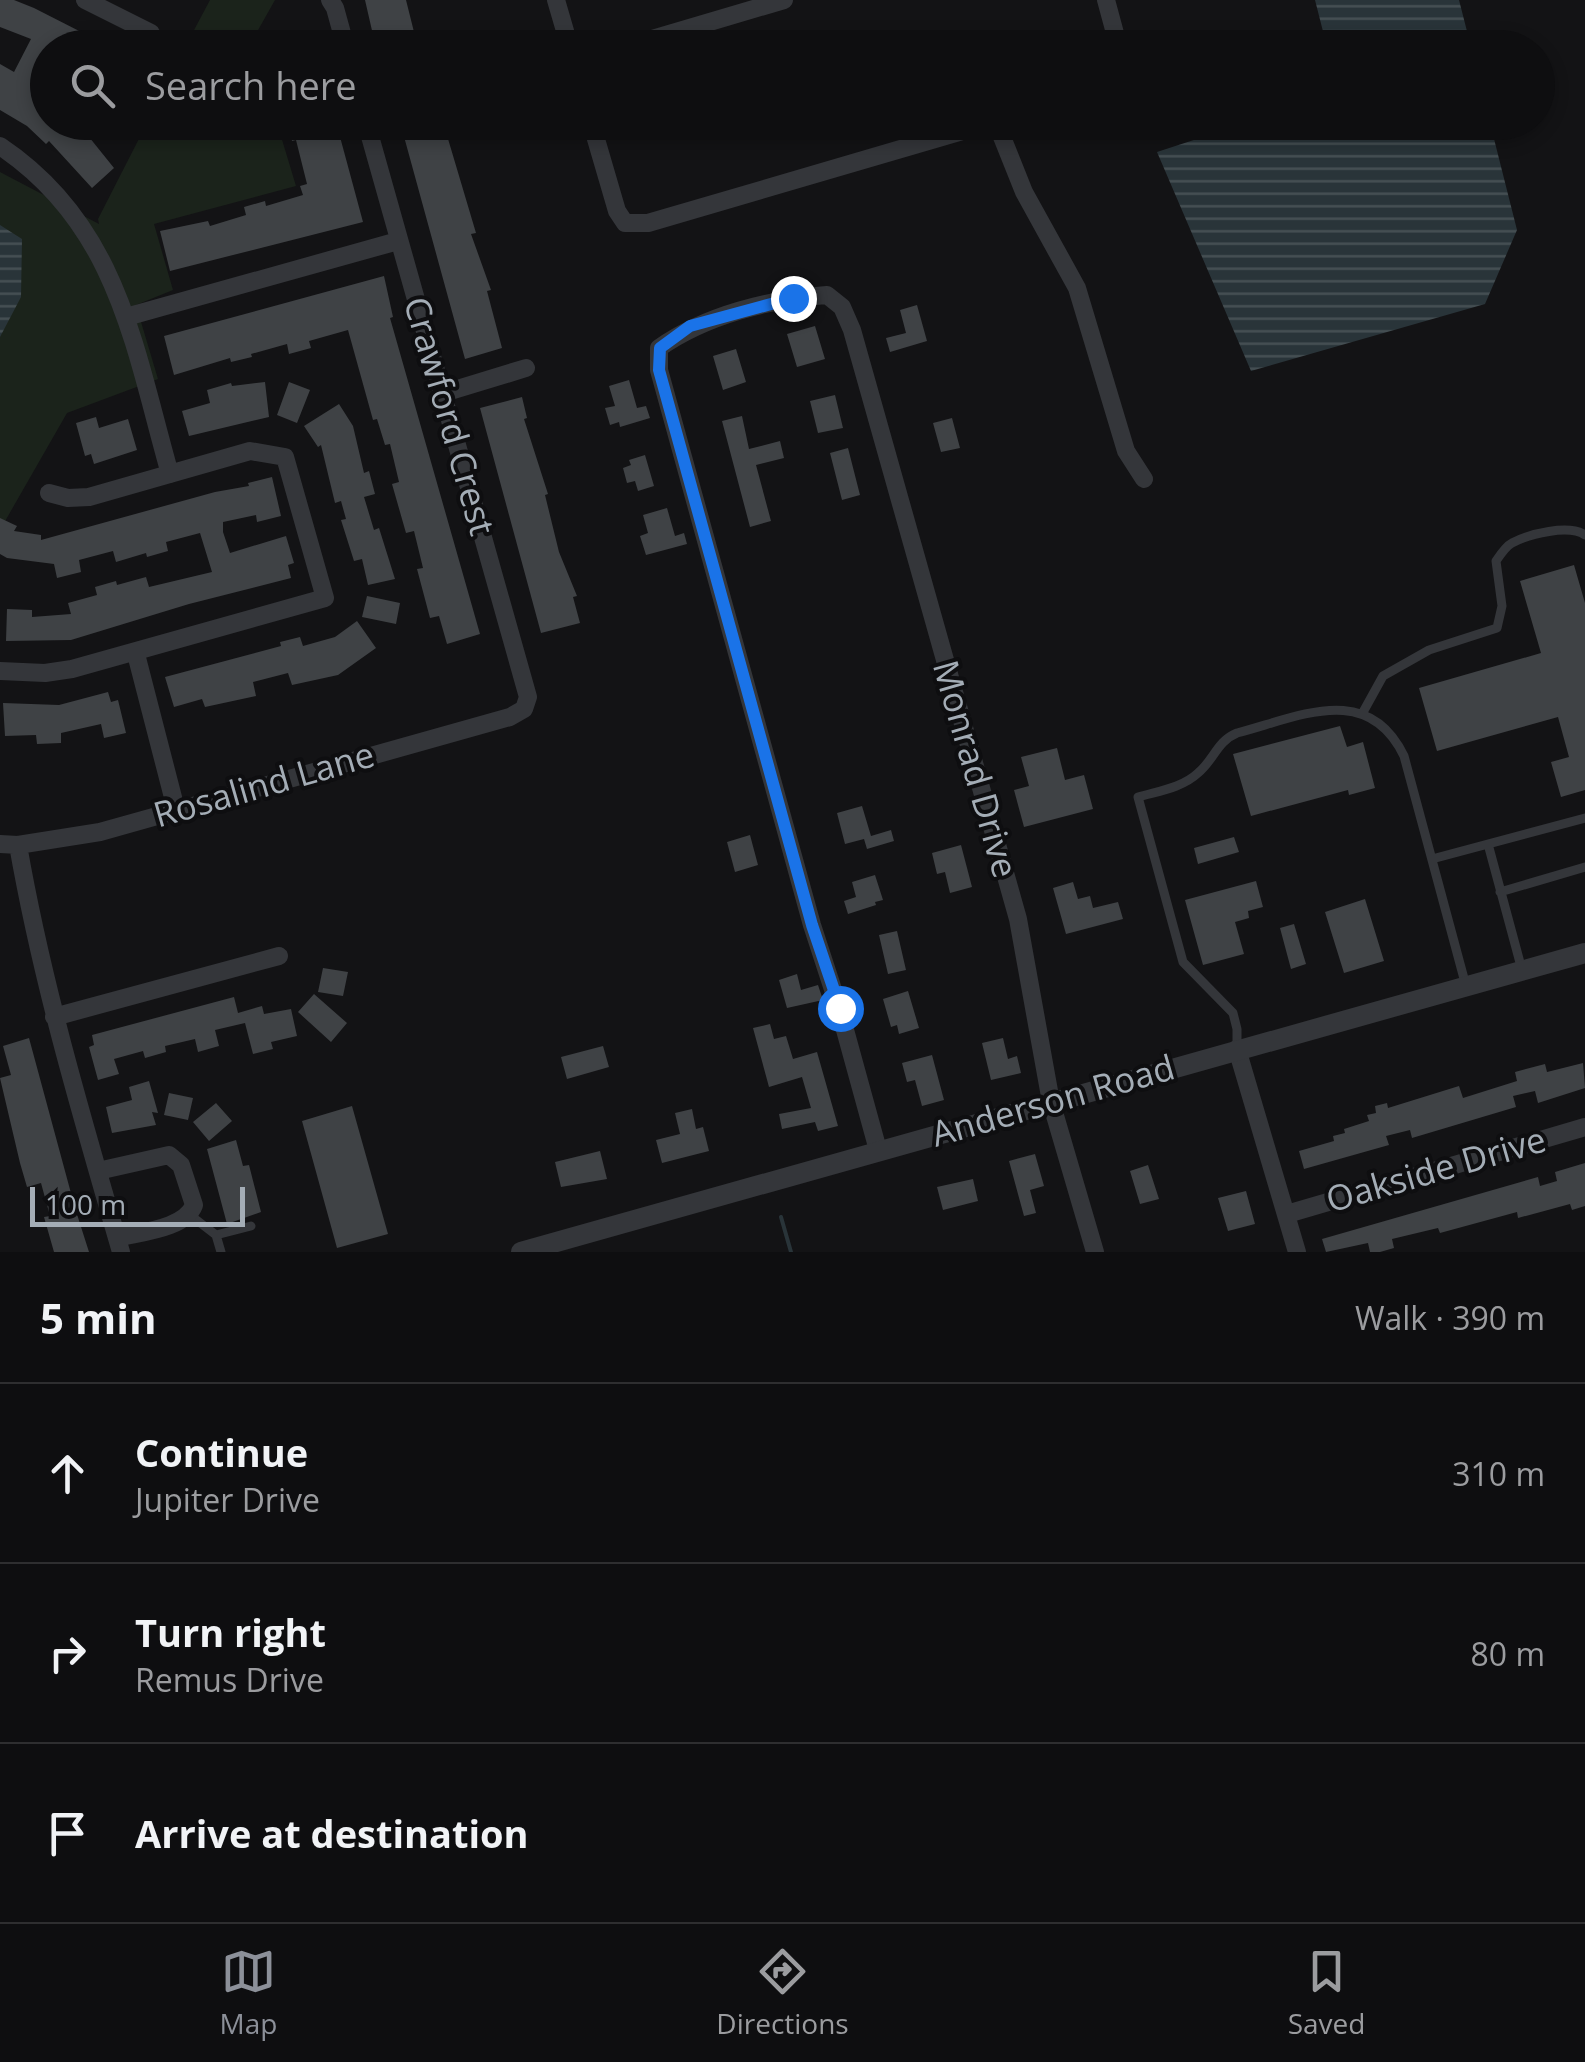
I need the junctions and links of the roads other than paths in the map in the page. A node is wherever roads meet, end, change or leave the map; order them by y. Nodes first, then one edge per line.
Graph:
1 (85, 0) edge
2 (330, 0) edge
3 (556, 0) edge
4 (784, 0) edge
5 (1106, 0) edge
6 (744, 6) edge
7 (143, 30) edge
8 (341, 30) edge
9 (565, 30) edge
10 (674, 30) edge
11 (1114, 30) edge
12 (371, 140) edge
13 (596, 140) edge
14 (932, 140) edge
15 (1002, 140) edge
16 (0, 146) edge
17 (398, 241) junction
18 (126, 317) junction
19 (526, 368) dead end
20 (444, 394) junction
21 (170, 474) junction
22 (1144, 479) dead end
23 (49, 493) dead end
24 (1585, 535) edge
25 (136, 654) junction
26 (0, 671) edge
27 (524, 709) joint
28 (1362, 714) junction
29 (176, 810) junction
30 (1585, 818) edge
31 (1488, 844) junction
32 (9, 845) edge
33 (1432, 859) junction
34 (1585, 868) edge
35 (1500, 892) junction
36 (1585, 953) edge
37 (280, 956) dead end
38 (1522, 970) junction
39 (1466, 986) junction
40 (54, 1017) junction
41 (1238, 1050) junction
42 (1052, 1102) junction
43 (1585, 1127) edge
44 (878, 1150) junction
45 (98, 1171) junction
46 (1286, 1214) junction
47 (190, 1216) junction
48 (251, 1226) dead end
49 (216, 1236) junction
50 (119, 1245) edge
51 (222, 1252) edge
52 (521, 1252) edge
53 (1095, 1252) edge
54 (1297, 1252) edge

1 - 7 street
2 - 8 street
3 - 9 street
4 - 6 street
5 - 11 street
6 - 10 street
12 - 17 street, Crawford Crest
13 - 14 street
15 - 22 street
16 - 18 street
17 - 18 street
17 - 20 street, Crawford Crest
18 - 21 street
19 - 20 street
20 - 27 street, Crawford Crest
21 - 23 street
21 - 25 street
24 - 28 lane
25 - 26 street
25 - 29 street
27 - 29 street, Rosalind Lane
28 - 33 lane
28 - 41 lane
29 - 32 street, Rosalind Lane
30 - 31 lane
31 - 33 lane
31 - 35 lane
32 - 40 street
33 - 39 lane
34 - 35 lane
35 - 38 lane
36 - 38 street, Anderson Road
37 - 40 street
38 - 39 street, Anderson Road
39 - 41 street, Anderson Road
40 - 45 street
41 - 42 street, Anderson Road
41 - 46 street
42 - 44 street, Anderson Road
42 - 44 street, Monrad Drive
42 - 53 street, Monrad Drive
43 - 46 street, Oakside Drive
44 - 52 street, Anderson Road
45 - 47 street
45 - 50 street
46 - 54 street
47 - 49 lane
47 - 50 street
48 - 49 lane
49 - 51 lane

